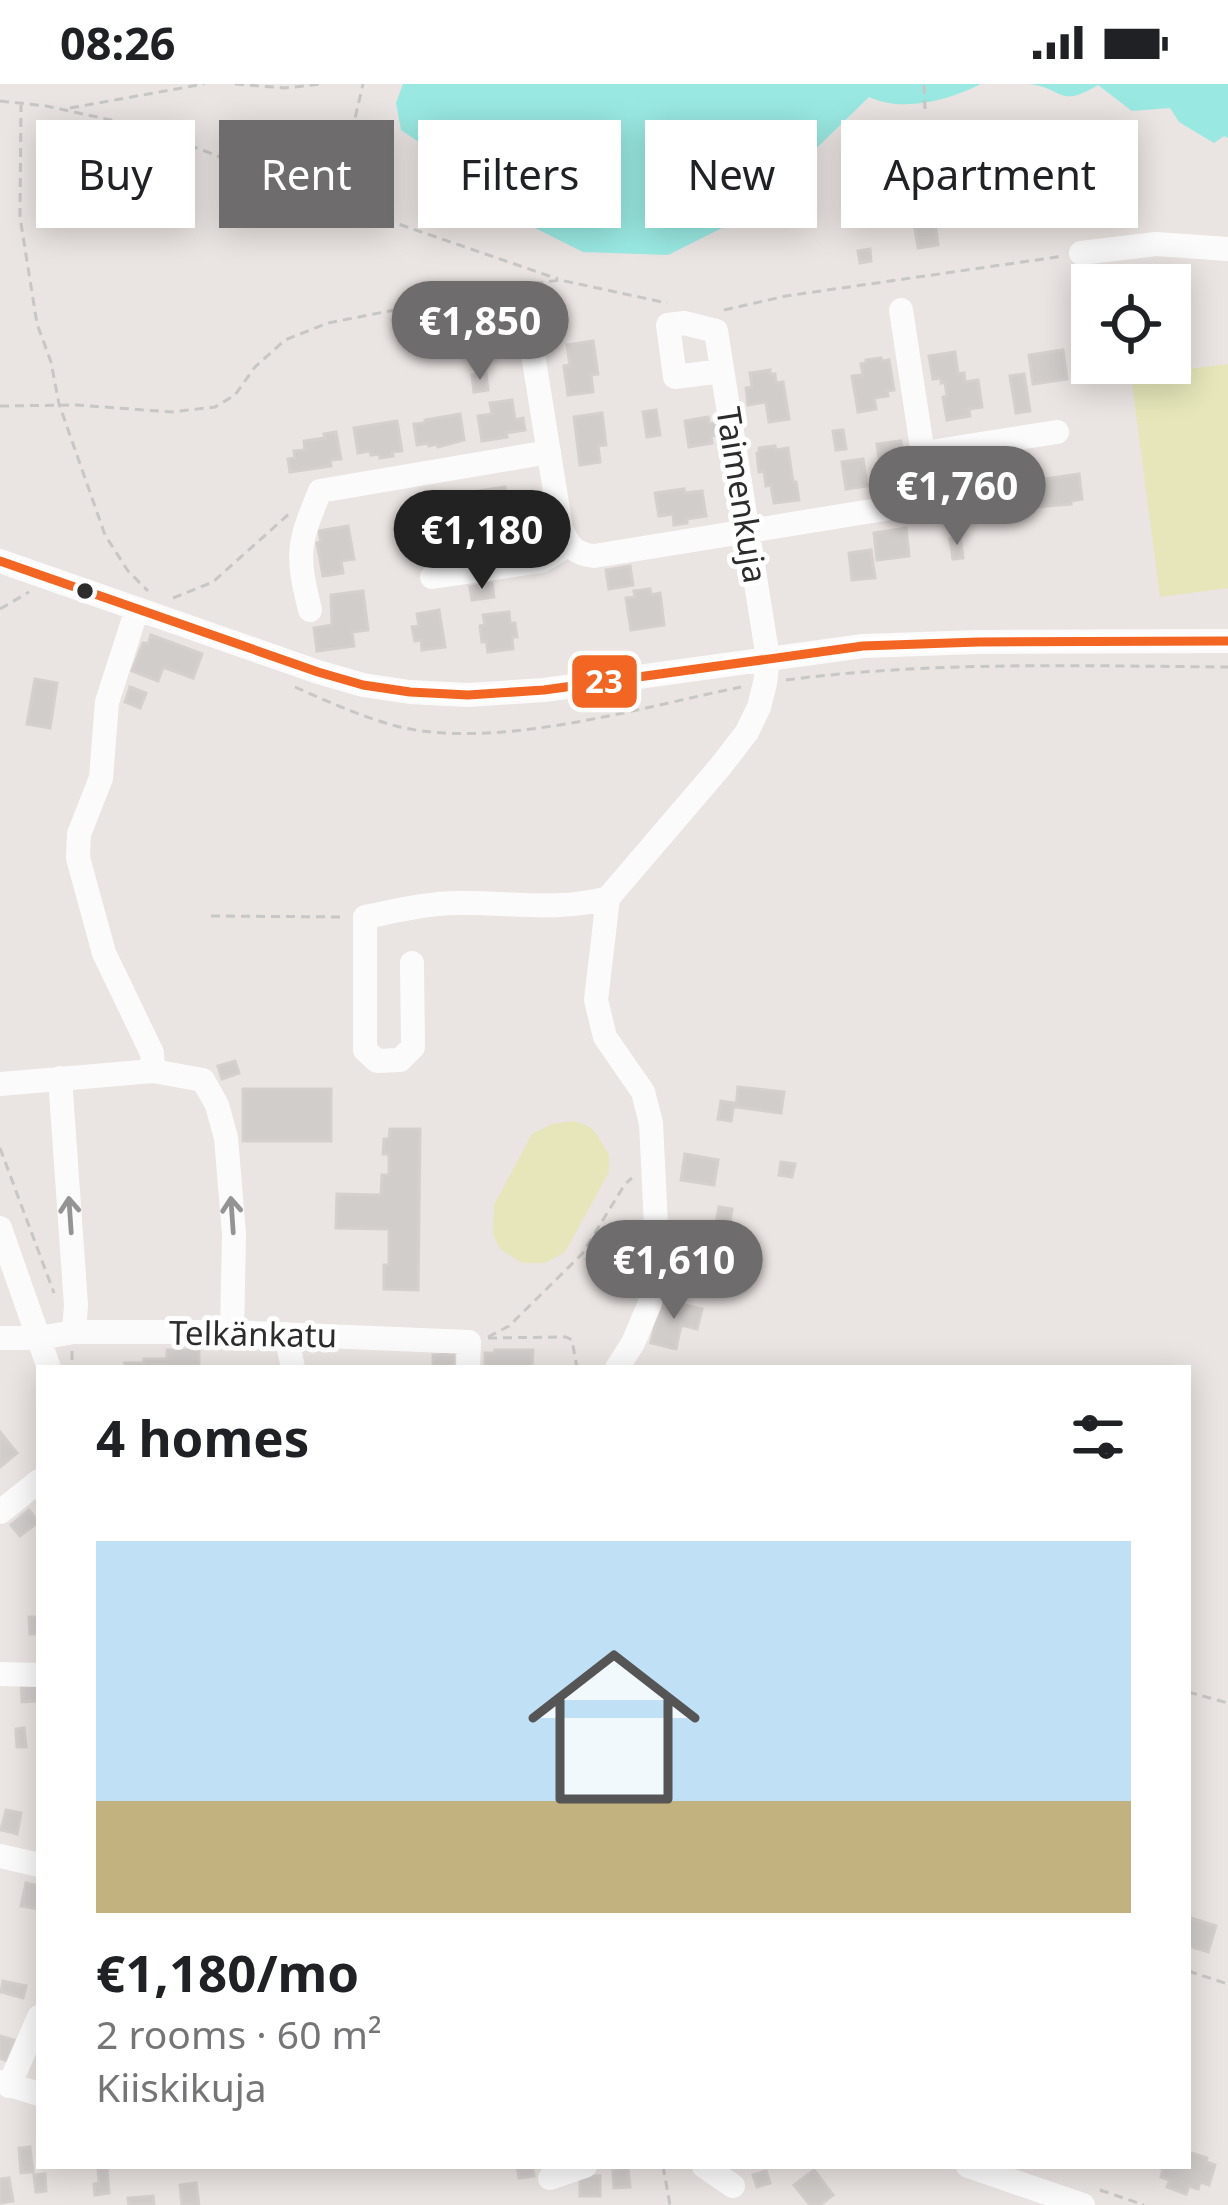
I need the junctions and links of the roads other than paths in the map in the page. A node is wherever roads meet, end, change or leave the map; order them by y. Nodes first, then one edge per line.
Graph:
1 (1228, 249) edge
2 (1081, 253) road end
3 (901, 310) dead end
4 (527, 317) dead end
5 (722, 371) junction
6 (1057, 432) dead end
7 (549, 452) junction
8 (924, 453) junction
9 (748, 531) junction
10 (568, 545) junction
11 (0, 561) edge
12 (432, 577) dead end
13 (136, 609) junction
14 (310, 610) dead end
15 (1228, 641) edge
16 (767, 670) junction
17 (608, 898) junction
18 (412, 963) dead end
19 (153, 1071) junction
20 (60, 1078) junction
21 (0, 1084) edge
22 (0, 1228) edge
23 (74, 1332) junction
24 (232, 1332) junction
25 (286, 1334) junction
26 (0, 1338) edge
27 (39, 1338) junction
28 (48, 1365) edge
29 (292, 1365) edge
30 (468, 1365) edge
31 (619, 1365) edge
32 (36, 1482) edge
33 (0, 1512) edge
34 (0, 1674) edge
35 (36, 1675) edge
36 (0, 1856) edge
37 (36, 1864) edge
38 (36, 2024) edge
39 (5, 2084) edge
40 (36, 2093) edge
41 (577, 2169) edge
42 (708, 2169) edge
43 (974, 2169) edge
44 (550, 2179) dead end
45 (733, 2186) dead end
46 (1026, 2195) edge
47 (1083, 2205) edge

1 - 2 street
3 - 8 street
4 - 7 street
5 - 5 street, Taimenkuja
5 - 9 street, Taimenkuja
6 - 8 street
7 - 10 street
7 - 14 street
8 - 9 street
9 - 10 street
9 - 16 street, Taimenkuja
10 - 12 street
11 - 13 street
13 - 16 street
13 - 19 street
15 - 16 street
16 - 17 street
17 - 18 street
17 - 31 street
19 - 20 street
24 -> 19 street
20 - 21 street
23 -> 20 street
22 - 27 street
23 - 24 street, Telkänkatu
23 - 27 street, Telkänkatu
24 - 25 street, Telkänkatu
25 - 29 street
25 - 30 street, Telkänkatu
26 - 27 street, Telkänkatu
27 - 28 street
32 - 33 street
34 - 35 street
36 - 37 street
38 - 39 street
39 - 40 street
41 - 44 street
42 - 45 street
43 - 46 street
46 - 47 street

